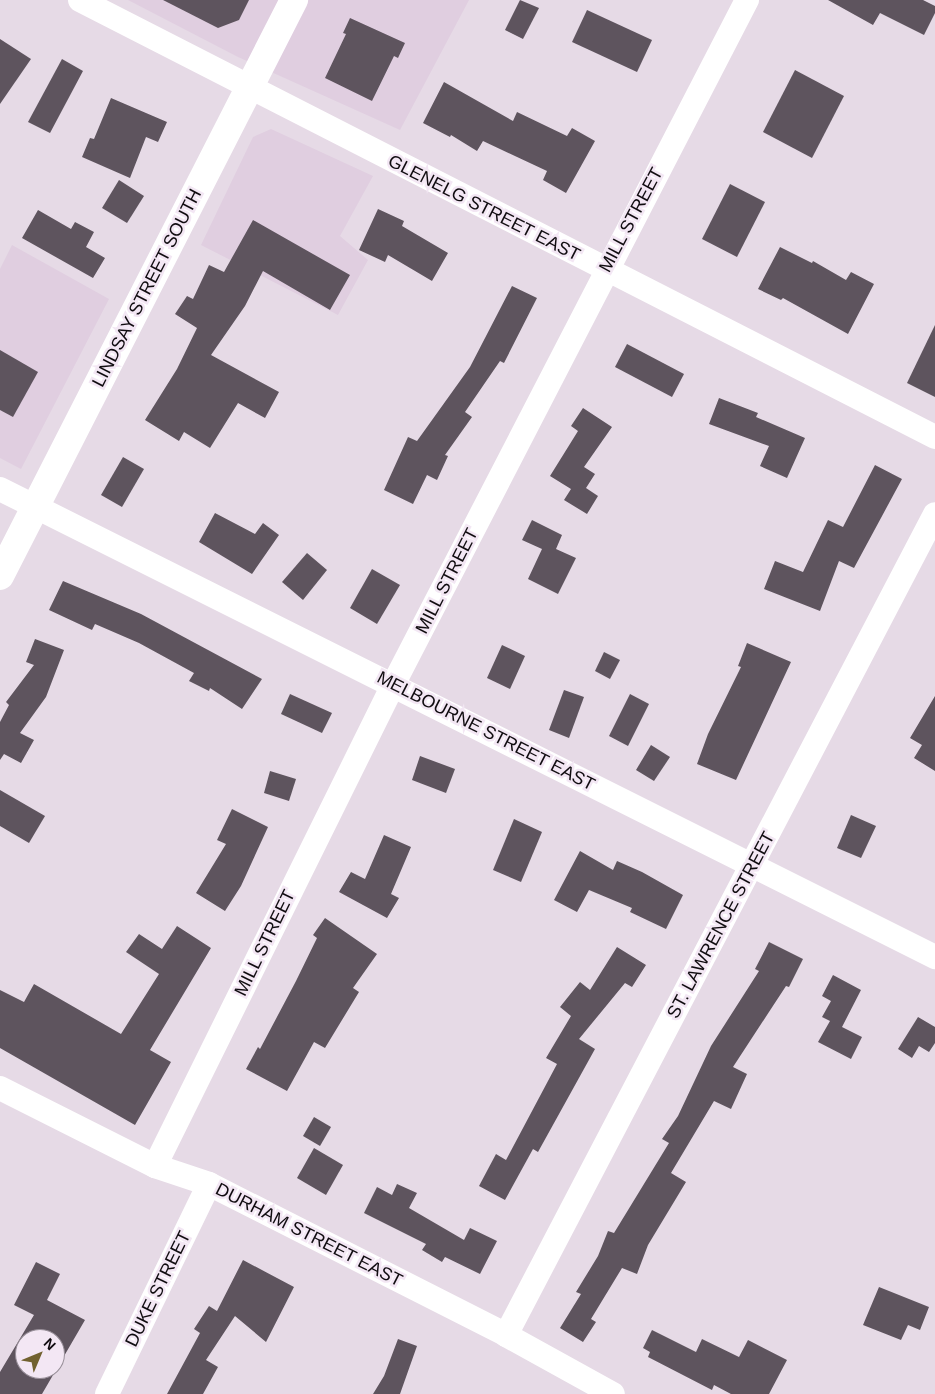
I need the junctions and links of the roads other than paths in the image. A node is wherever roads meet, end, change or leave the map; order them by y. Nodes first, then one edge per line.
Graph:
1 (80, 0) edge
2 (294, 0) edge
3 (747, 0) edge
4 (250, 85) junction
5 (605, 270) junction
6 (935, 437) edge
7 (0, 489) edge
8 (36, 507) junction
9 (935, 514) edge
10 (0, 576) edge
11 (394, 684) junction
12 (752, 866) junction
13 (935, 957) edge
14 (0, 1088) edge
15 (155, 1166) junction
16 (210, 1184) junction
17 (506, 1335) junction
18 (107, 1394) edge
19 (613, 1394) edge

1 - 4 street, GLENELG STREET EAST
2 - 4 main road, LINDSAY STREET SOUTH
3 - 5 street, MILL STREET
4 - 5 street, GLENELG STREET EAST
4 - 8 main road, LINDSAY STREET SOUTH
5 - 6 street, GLENELG STREET EAST
5 - 11 street, MILL STREET
7 - 8 street, MELBOURNE STREET EAST
8 - 10 main road, LINDSAY STREET SOUTH
8 - 11 street, MELBOURNE STREET EAST
9 - 12 street, ST. LAWRENCE STREET
11 - 12 street, MELBOURNE STREET EAST
11 - 15 street, MILL STREET
12 - 13 street, MELBOURNE STREET EAST
12 - 17 street, ST. LAWRENCE STREET
14 - 15 street, DURHAM STREET EAST
15 - 16 street, DURHAM STREET EAST
16 - 17 street, DURHAM STREET EAST
16 - 18 street, DUKE STREET
17 - 19 street, DURHAM STREET EAST

